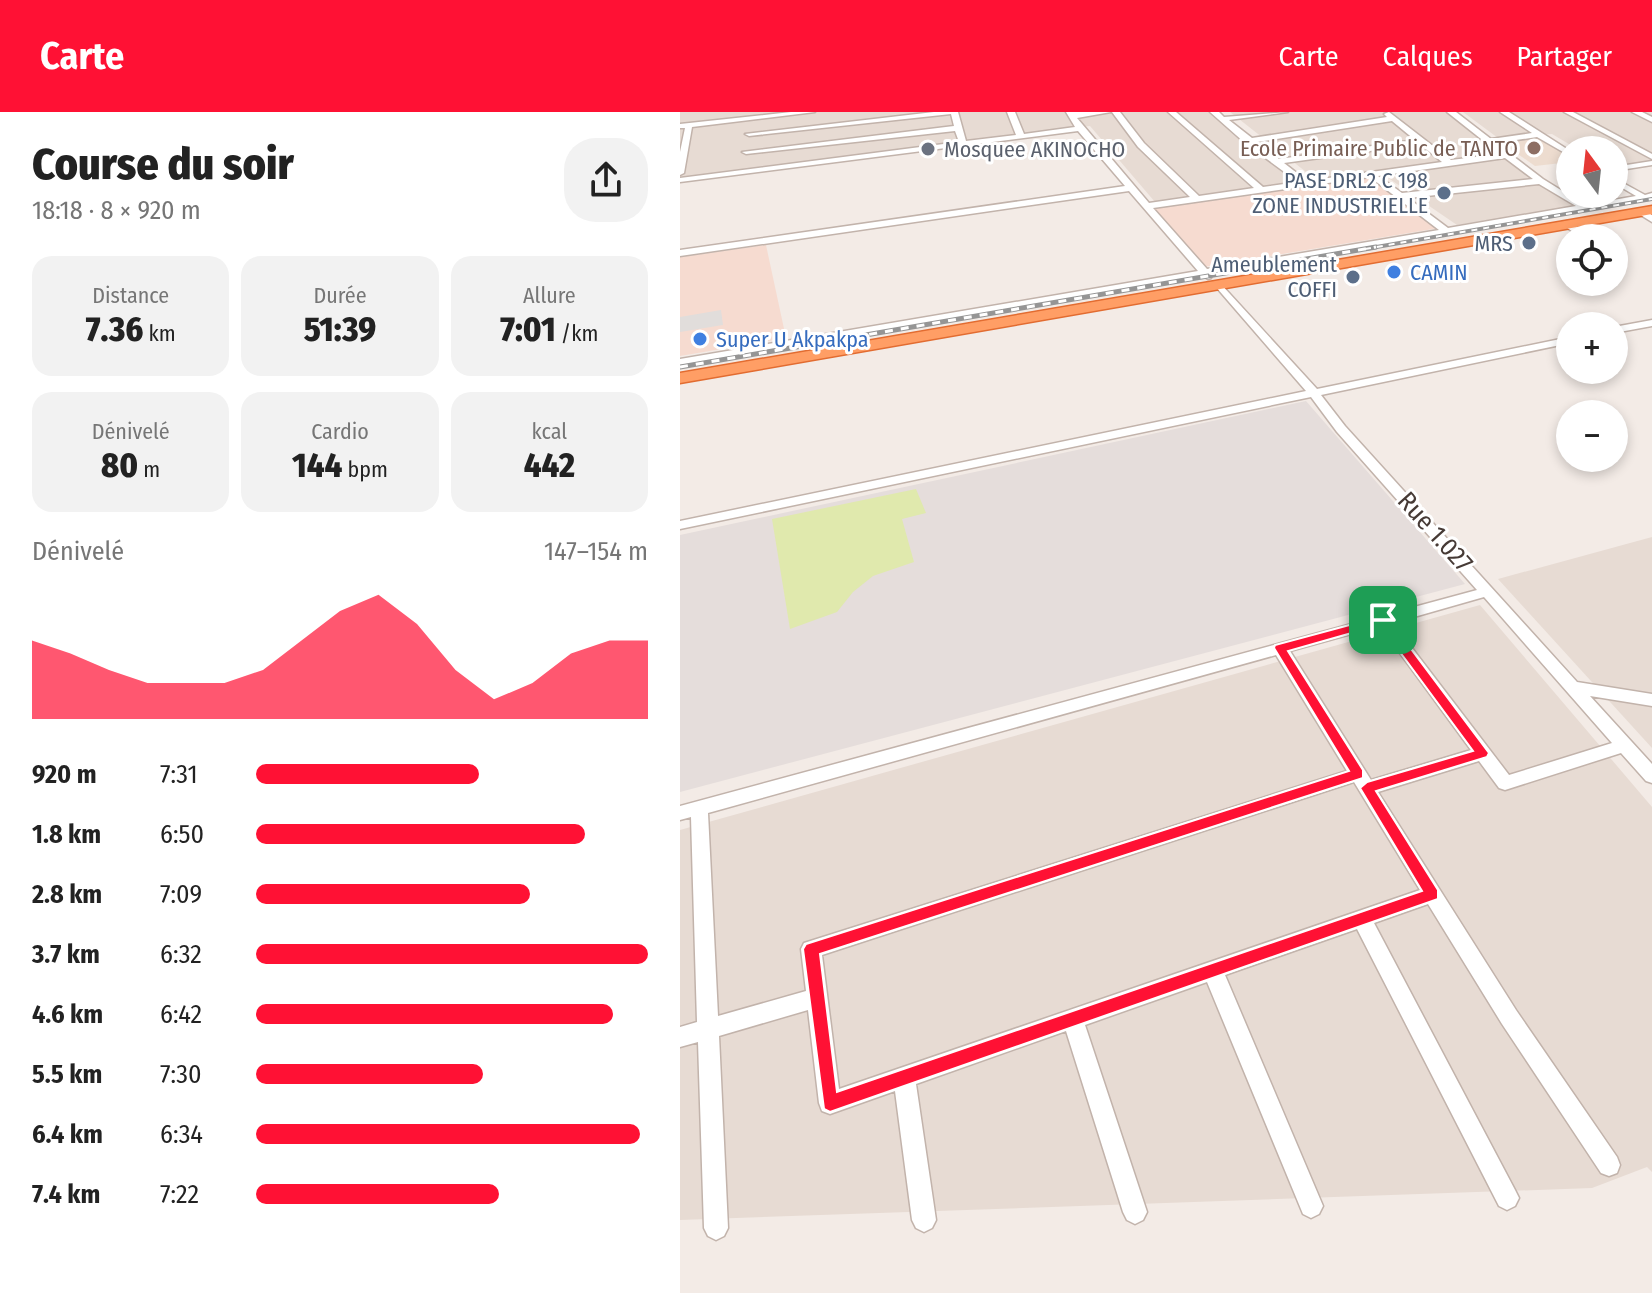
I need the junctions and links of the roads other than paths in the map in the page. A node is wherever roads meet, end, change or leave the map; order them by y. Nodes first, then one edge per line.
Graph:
1 (811, 112) edge
2 (1011, 112) edge
3 (1107, 112) edge
4 (1116, 112) edge
5 (1172, 112) edge
6 (1214, 112) edge
7 (1284, 112) edge
8 (1386, 112) edge
9 (1451, 112) edge
10 (1504, 112) edge
11 (1568, 112) edge
12 (1636, 112) edge
13 (786, 113) edge
14 (1071, 114) edge
15 (1394, 118) junction
16 (751, 119) junction
17 (1223, 119) junction
18 (1652, 120) edge
19 (684, 125) edge
20 (958, 128) junction
21 (1080, 129) junction
22 (749, 134) junction
23 (1539, 134) junction
24 (1021, 137) junction
25 (1248, 141) junction
26 (1422, 141) junction
27 (1489, 142) junction
28 (963, 144) junction
29 (1556, 145) edge
30 (746, 152) junction
31 (1506, 155) junction
32 (1652, 160) edge
33 (1279, 161) junction
34 (1449, 163) junction
35 (1628, 166) edge
36 (742, 171) junction
37 (680, 173) edge
38 (1371, 174) junction
39 (680, 180) edge
40 (1540, 181) junction
41 (1306, 184) junction
42 (1131, 188) junction
43 (1261, 190) junction
44 (1628, 191) edge
45 (1556, 192) edge
46 (1401, 196) junction
47 (1197, 199) junction
48 (1147, 206) junction
49 (1628, 207) edge
50 (1649, 207) edge
51 (1581, 208) joint
52 (1598, 214) junction
53 (1567, 224) edge
54 (1556, 226) edge
55 (1446, 231) junction
56 (680, 253) edge
57 (1212, 279) junction
58 (1652, 323) edge
59 (1628, 327) edge
60 (1556, 343) edge
61 (680, 362) edge
62 (680, 371) edge
63 (680, 378) edge
64 (1314, 393) junction
65 (680, 525) edge
66 (1489, 591) junction
67 (1383, 620) junction
68 (1280, 648) junction
69 (1576, 688) junction
70 (1652, 700) edge
71 (1625, 745) junction
72 (1483, 753) junction
73 (1652, 776) edge
74 (1362, 781) junction
75 (690, 810) edge
76 (1433, 894) junction
77 (1362, 920) junction
78 (1213, 971) junction
79 (818, 997) junction
80 (1073, 1020) junction
81 (710, 1028) junction
82 (680, 1037) edge
83 (904, 1078) junction
84 (1609, 1165) dead end
85 (1507, 1198) dead end
86 (1311, 1206) dead end
87 (1135, 1212) dead end
88 (924, 1220) dead end
89 (716, 1228) dead end

1 - 13 street
2 - 24 street
3 - 14 street
4 - 47 street
5 - 43 street
6 - 17 street
7 - 17 street
8 - 15 street
9 - 27 street
10 - 23 street
11 - 32 street
12 - 18 street
13 - 16 street
14 - 21 street, Rue 1.027
15 - 25 street
15 - 26 street
16 - 19 street
16 - 22 street
17 - 25 street
19 - 37 street
20 - 22 street
20 - 28 street
20 - 30 street
21 - 24 street
21 - 42 street, Rue 1.027
22 - 30 street
23 - 27 street
23 - 29 street
24 - 28 street
25 - 33 street
26 - 33 street
26 - 34 street
27 - 31 street
28 - 36 street
30 - 36 street
31 - 34 street
31 - 40 street
32 - 35 street
33 - 41 street
34 - 38 street
36 - 39 street
38 - 41 street
38 - 46 street
40 - 45 street
40 - 46 street
41 - 43 street
42 - 48 street, Rue 1.027
42 - 56 street
43 - 47 street
44 - 50 street
46 - 55 street
47 - 48 street
48 - 57 street, Rue 1.027
49 - 50 street
50 - 52 highway
50 - 53 highway
51 - 52 street
51 - 55 street
52 - 57 highway
54 - 57 highway
55 - 57 street
57 - 61 street
57 - 62 highway
57 - 63 highway
57 - 64 street, Rue 1.027
58 - 59 street
60 - 64 street
64 - 65 street
64 - 66 street, Rue 1.027
66 - 67 street
66 - 69 street, Rue 1.027
67 - 68 street
67 - 72 street
68 - 74 street
68 - 75 street
69 - 70 street
69 - 71 street, Rue 1.027
71 - 72 street
71 - 73 street, Rue 1.027
72 - 74 street
74 - 76 street
74 - 79 street
75 - 81 street
76 - 77 street
76 - 84 street
77 - 78 street
77 - 85 street
78 - 80 street
78 - 86 street
79 - 81 street
79 - 83 street
80 - 83 street
80 - 87 street
81 - 82 street
81 - 89 street
83 - 88 street

